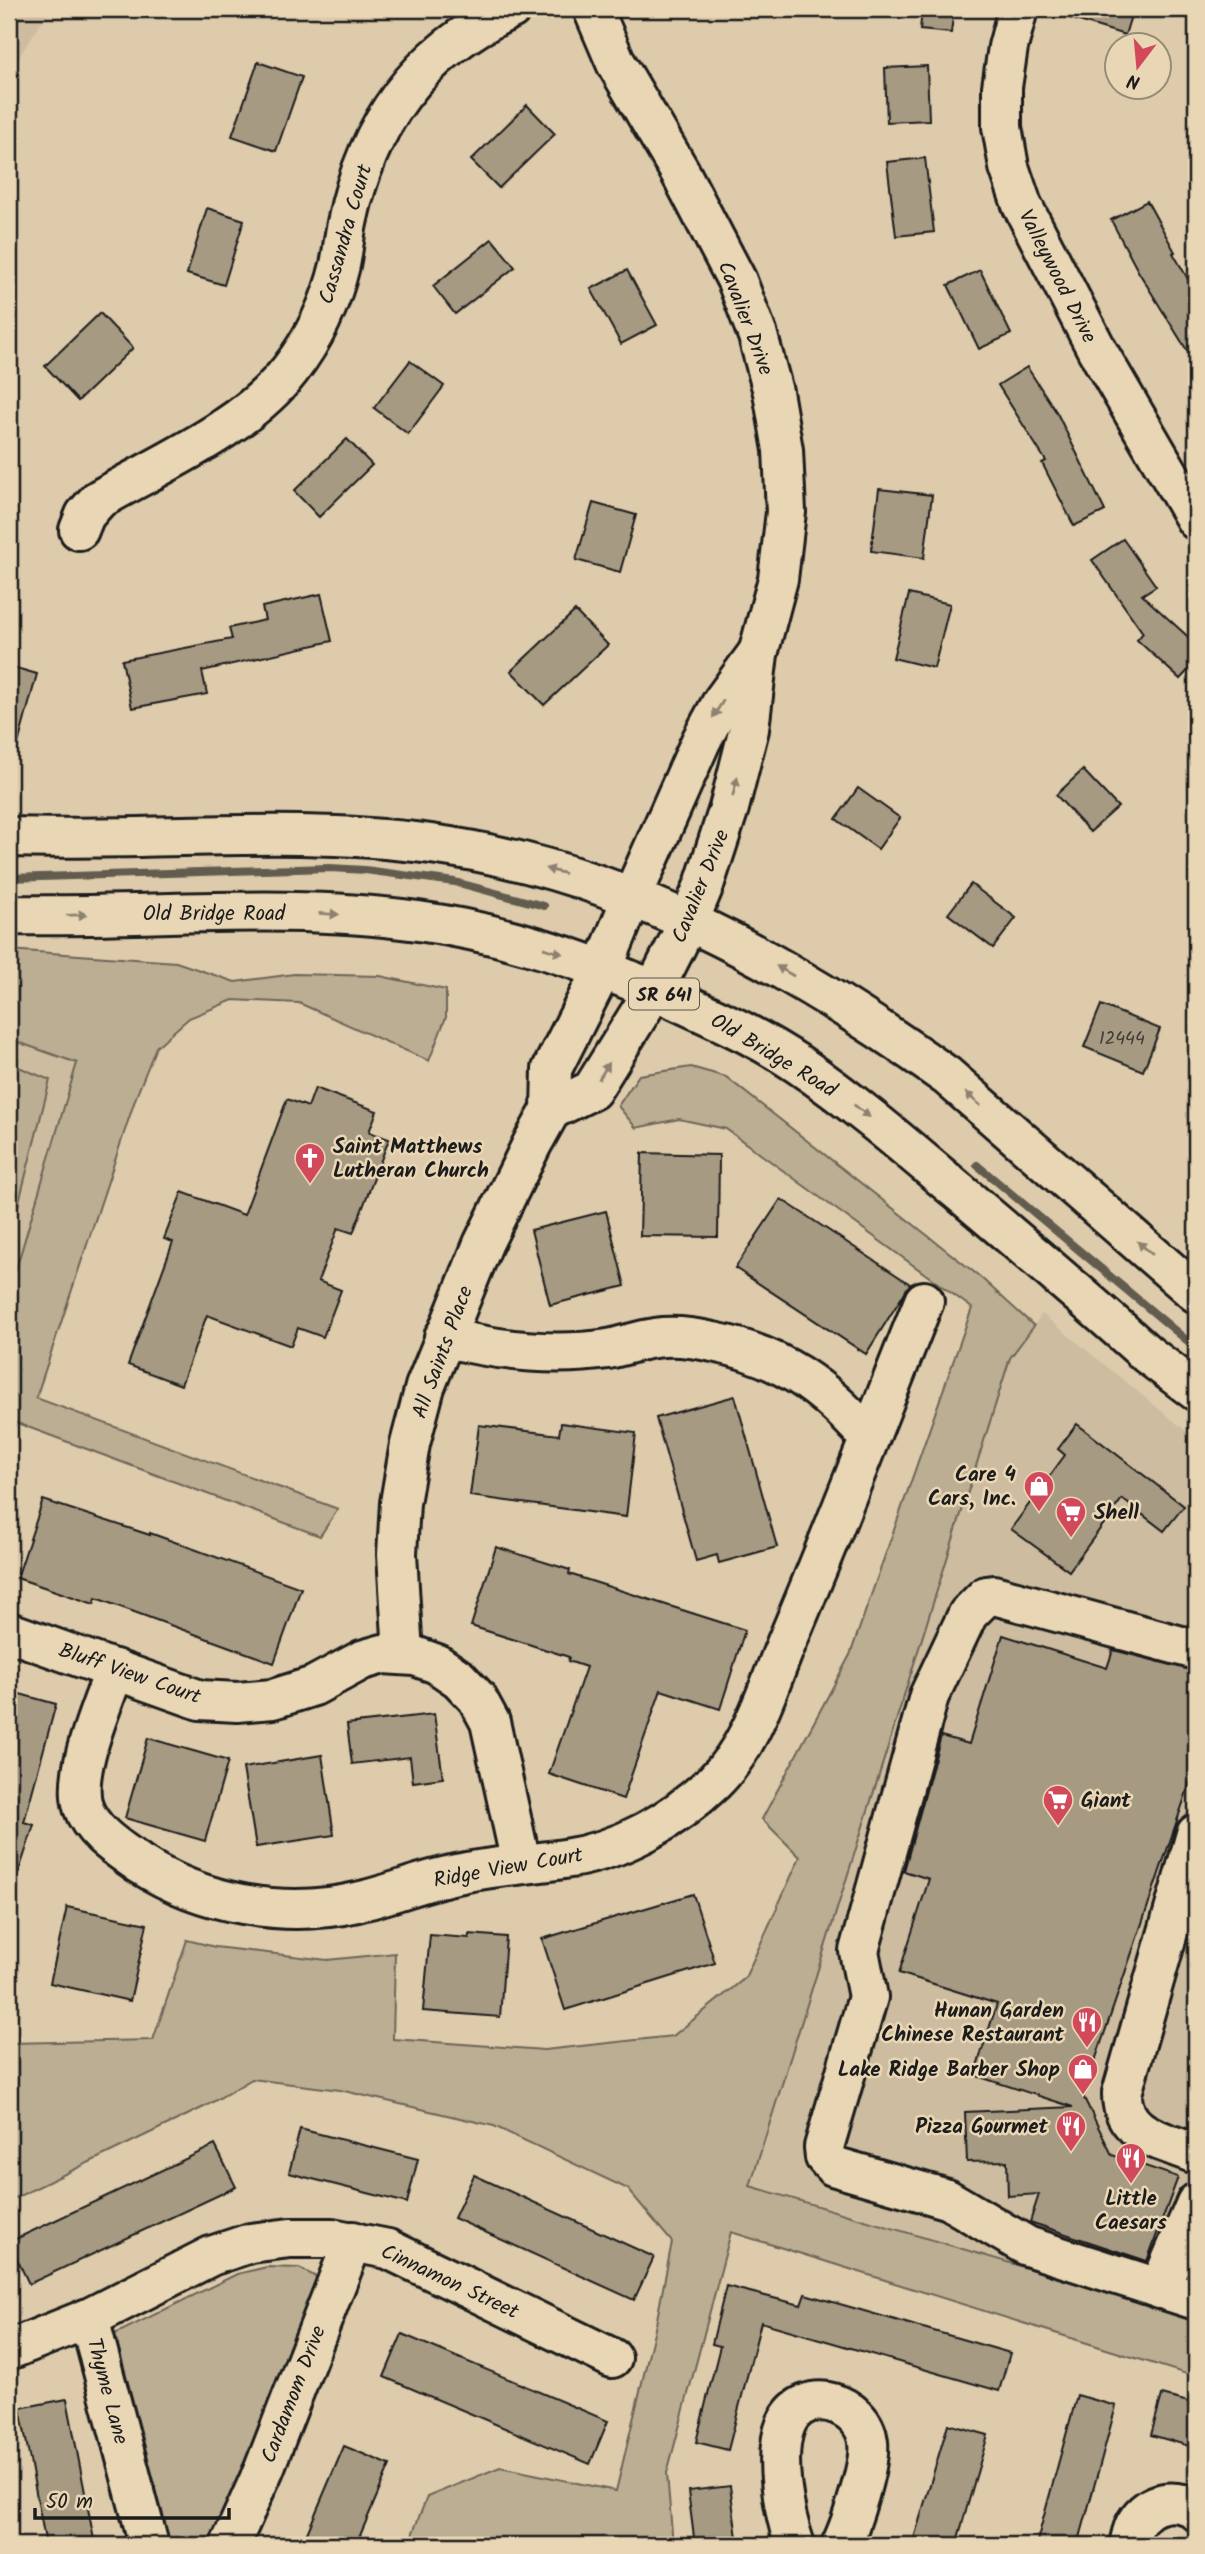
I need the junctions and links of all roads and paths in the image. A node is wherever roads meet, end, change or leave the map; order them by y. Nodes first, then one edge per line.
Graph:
1 (511, 9) edge
2 (593, 9) edge
3 (1018, 9) edge
4 (1196, 520) edge
5 (79, 530) dead end
6 (758, 654) junction
7 (9, 837) edge
8 (632, 897) junction
9 (9, 915) edge
10 (689, 921) junction
11 (603, 968) junction
12 (654, 990) junction
13 (551, 1110) junction
14 (1196, 1293) edge
15 (923, 1301) dead end
16 (444, 1337) junction
17 (1196, 1391) edge
18 (869, 1438) junction
19 (9, 1632) edge
20 (1196, 1650) edge
21 (402, 1654) junction
22 (115, 1669) junction
23 (1196, 1835) edge
24 (521, 1863) junction
25 (1196, 2154) edge
26 (1196, 2203) edge
27 (353, 2241) junction
28 (1160, 2289) junction
29 (1196, 2300) edge
30 (89, 2318) junction
31 (9, 2350) edge
32 (612, 2358) dead end
33 (1196, 2511) edge
34 (149, 2545) edge
35 (230, 2545) edge
36 (794, 2545) edge
37 (841, 2545) edge
38 (1129, 2545) edge

1 - 5 street, Cassandra Court
2 - 6 street, Cavalier Drive
3 - 4 street, Valleywood Drive
6 -> 8 street, Cavalier Drive
10 -> 6 street, Cavalier Drive
8 -> 7 street
8 - 10 street
8 - 11 street, Cavalier Drive
9 -> 11 street, Old Bridge Road / SR 641
10 - 12 street, Cavalier Drive
14 -> 10 street
11 - 12 street, Old Bridge Road / SR 641
11 - 13 street, All Saints Place
13 -> 12 street
12 -> 17 street, Old Bridge Road / SR 641
13 - 16 street, All Saints Place
15 - 18 street, Ridge View Court
16 - 18 street
16 - 21 street, All Saints Place
18 - 24 street, Ridge View Court
19 - 22 street, Bluff View Court
20 - 28 street
21 - 22 street, Bluff View Court
21 - 24 street, Bluff View Court
22 - 24 street, Ridge View Court
23 - 25 street
26 - 28 street
27 - 30 street, Cinnamon Street
27 - 32 street, Cinnamon Street
27 - 35 street, Cardamom Drive
28 - 29 street
30 - 31 street, Cinnamon Street
30 - 34 street, Thyme Lane
33 - 38 street
36 - 37 street

